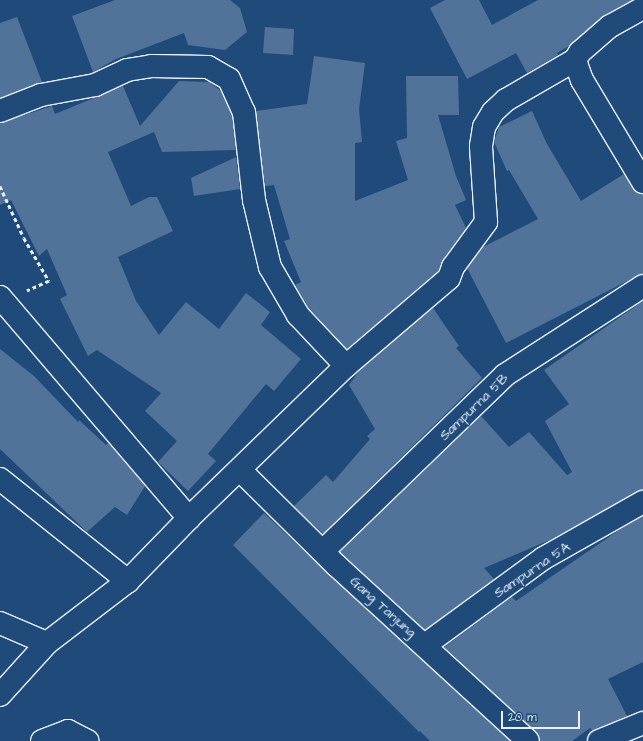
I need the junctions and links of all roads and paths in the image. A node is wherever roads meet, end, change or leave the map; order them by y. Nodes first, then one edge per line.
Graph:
1 (643, 8) edge
2 (575, 60) junction
3 (0, 111) edge
4 (643, 182) edge
5 (0, 186) edge
6 (643, 286) edge
7 (3, 300) edge
8 (346, 366) junction
9 (240, 470) junction
10 (0, 479) edge
11 (643, 502) edge
12 (189, 518) junction
13 (323, 551) junction
14 (128, 582) junction
15 (0, 623) edge
16 (47, 643) junction
17 (425, 645) junction
18 (0, 695) edge
19 (643, 723) edge
20 (42, 741) edge
21 (88, 741) edge
22 (528, 741) edge
23 (599, 741) edge

1 - 2 street
2 - 4 street
2 - 8 street
3 - 8 street
5 - 7 path
6 - 13 street, Sampurna 5B
7 - 12 street
8 - 9 street
9 - 12 street
9 - 13 street, Gang Tanjung
10 - 14 street
11 - 17 street, Sampurna 5A
12 - 14 street
13 - 17 street, Gang Tanjung
14 - 16 street
15 - 16 street
16 - 18 street
17 - 22 street, Gang Tanjung
19 - 23 street
20 - 21 street

